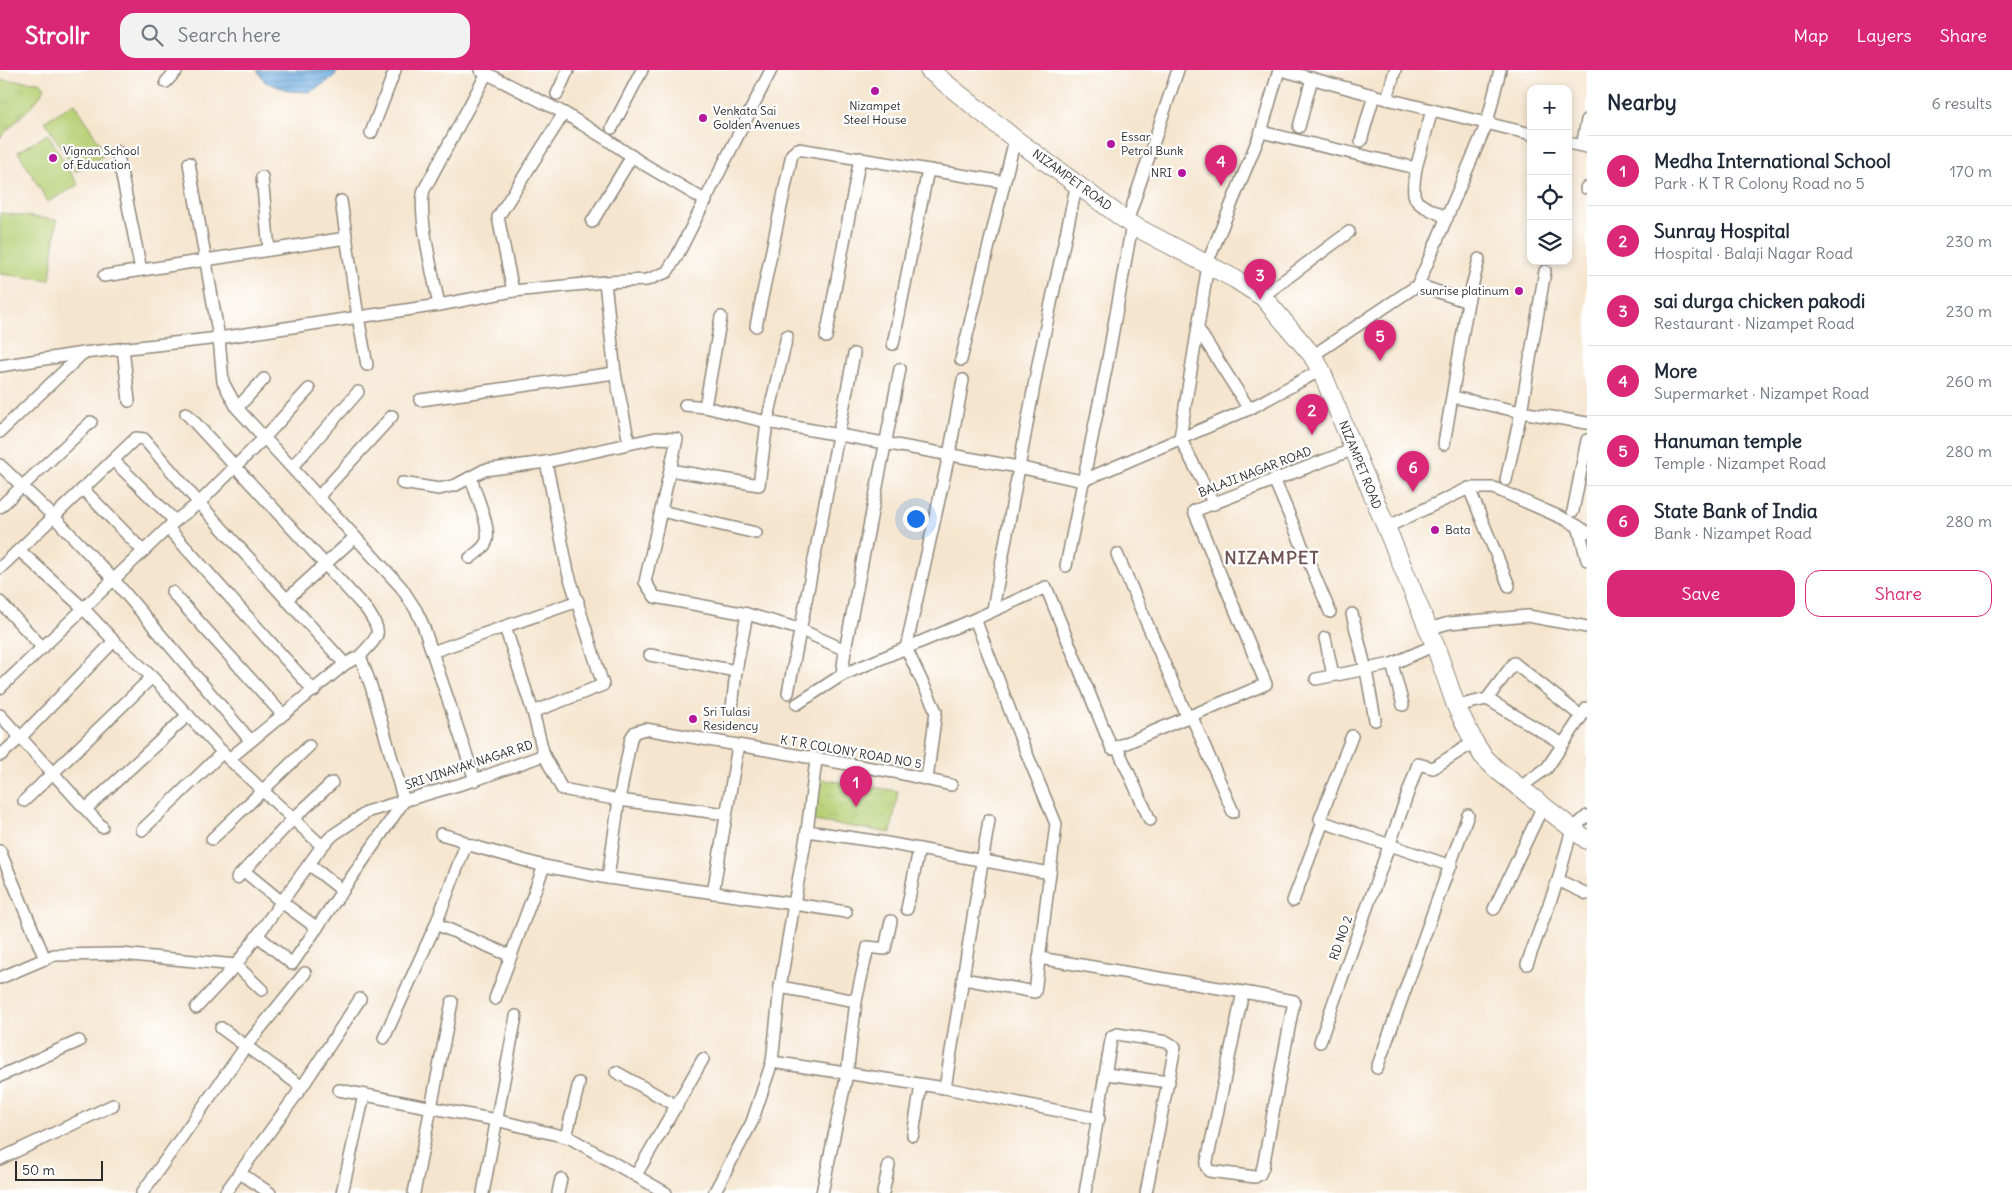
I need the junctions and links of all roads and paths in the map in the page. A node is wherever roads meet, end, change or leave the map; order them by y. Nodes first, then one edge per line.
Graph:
1 (178, 70) edge
2 (395, 70) edge
3 (568, 70) edge
4 (771, 70) edge
5 (929, 70) edge
6 (942, 70) edge
7 (1178, 70) edge
8 (1280, 70) edge
9 (1396, 70) edge
10 (1500, 70) edge
11 (484, 72) edge
12 (637, 72) edge
13 (1312, 78) junction
14 (166, 82) dead end
15 (557, 94) dead end
16 (1374, 96) junction
17 (1387, 99) junction
18 (1432, 110) junction
19 (564, 113) junction
20 (1587, 120) edge
21 (1487, 123) junction
22 (1299, 127) dead end
23 (612, 128) dead end
24 (1261, 132) junction
25 (1527, 133) edge
26 (372, 134) dead end
27 (1015, 139) junction
28 (1361, 141) dead end
29 (1584, 146) edge
30 (117, 151) dead end
31 (632, 156) junction
32 (860, 158) junction
33 (189, 163) dead end
34 (1416, 168) junction
35 (928, 170) junction
36 (262, 177) dead end
37 (1004, 182) junction
38 (1077, 183) junction
39 (341, 200) dead end
40 (706, 201) junction
41 (1447, 218) junction
42 (1131, 219) junction
43 (592, 222) dead end
44 (1349, 232) dead end
45 (346, 238) junction
46 (269, 250) junction
47 (204, 259) junction
48 (1479, 259) dead end
49 (1210, 260) junction
50 (141, 270) junction
51 (1545, 271) dead end
52 (104, 276) dead end
53 (605, 282) junction
54 (1418, 284) junction
55 (1271, 290) junction
56 (513, 291) junction
57 (1468, 302) junction
58 (439, 305) junction
59 (358, 317) junction
60 (721, 318) dead end
61 (756, 326) dead end
62 (1198, 329) junction
63 (787, 336) dead end
64 (826, 337) dead end
65 (219, 338) junction
66 (893, 344) dead end
67 (123, 348) junction
68 (1322, 350) junction
69 (83, 352) junction
70 (854, 354) dead end
71 (960, 360) dead end
72 (367, 365) dead end
73 (0, 366) edge
74 (900, 369) dead end
75 (1321, 370) junction
76 (615, 373) junction
77 (264, 379) dead end
78 (963, 380) dead end
79 (309, 389) dead end
80 (358, 392) dead end
81 (1452, 397) junction
82 (420, 400) dead end
83 (128, 401) dead end
84 (684, 405) dead end
85 (705, 407) junction
86 (237, 408) junction
87 (1248, 409) junction
88 (1521, 412) junction
89 (186, 413) dead end
90 (392, 416) dead end
91 (91, 422) dead end
92 (767, 422) junction
93 (1587, 423) edge
94 (0, 432) edge
95 (838, 434) junction
96 (264, 438) junction
97 (1180, 438) junction
98 (1587, 440) edge
99 (629, 443) junction
100 (885, 443) junction
101 (1444, 444) dead end
102 (1354, 449) junction
103 (949, 455) junction
104 (113, 460) junction
105 (546, 462) junction
106 (0, 465) edge
107 (234, 466) junction
108 (292, 467) junction
109 (1018, 467) junction
110 (670, 470) junction
111 (471, 478) junction
112 (1274, 479) junction
113 (1506, 480) dead end
114 (1082, 481) junction
115 (402, 483) dead end
116 (22, 487) junction
117 (1469, 488) junction
118 (83, 489) junction
119 (319, 496) junction
120 (199, 503) junction
121 (1214, 504) junction
122 (0, 507) edge
123 (661, 511) junction
124 (1573, 511) dead end
125 (53, 516) junction
126 (172, 524) junction
127 (1389, 527) junction
128 (1582, 529) edge
129 (756, 533) dead end
130 (354, 538) junction
131 (19, 550) junction
132 (143, 551) junction
133 (1117, 554) dead end
134 (470, 558) dead end
135 (1587, 560) edge
136 (325, 564) junction
137 (1066, 566) dead end
138 (0, 568) edge
139 (114, 580) junction
140 (1509, 586) dead end
141 (172, 592) dead end
142 (286, 600) junction
143 (578, 601) junction
144 (0, 602) edge
145 (84, 609) junction
146 (993, 609) junction
147 (1330, 612) dead end
148 (747, 614) junction
149 (1352, 614) dead end
150 (975, 619) junction
151 (505, 626) junction
152 (1587, 627) edge
153 (799, 630) junction
154 (1433, 634) junction
155 (1325, 638) dead end
156 (114, 641) junction
157 (43, 648) junction
158 (906, 648) junction
159 (845, 650) junction
160 (432, 652) junction
161 (650, 655) dead end
162 (360, 656) junction
163 (345, 664) junction
164 (1392, 664) junction
165 (1366, 670) junction
166 (736, 671) junction
167 (842, 676) junction
168 (1333, 676) junction
169 (152, 677) junction
170 (1316, 679) dead end
171 (0, 688) edge
172 (314, 691) junction
173 (788, 693) dead end
174 (1487, 699) junction
175 (797, 704) dead end
176 (1461, 704) junction
177 (1403, 706) dead end
178 (732, 708) dead end
179 (533, 712) junction
180 (1584, 712) edge
181 (0, 714) edge
182 (282, 714) junction
183 (188, 715) junction
184 (1189, 716) junction
185 (1375, 720) dead end
186 (1352, 736) dead end
187 (21, 738) junction
188 (250, 740) junction
189 (1474, 742) junction
190 (1563, 744) junction
191 (309, 746) dead end
192 (738, 746) junction
193 (1117, 747) junction
194 (1, 755) dead end
195 (226, 755) junction
196 (544, 755) junction
197 (816, 760) junction
198 (52, 773) junction
199 (927, 779) junction
200 (474, 780) junction
201 (332, 783) dead end
202 (1526, 783) junction
203 (951, 785) dead end
204 (263, 790) junction
205 (619, 800) junction
206 (24, 801) dead end
207 (404, 801) junction
208 (1543, 806) junction
209 (86, 809) junction
210 (1233, 812) dead end
211 (726, 814) junction
212 (1468, 815) dead end
213 (293, 819) junction
214 (989, 820) dead end
215 (1150, 820) dead end
216 (1323, 822) junction
217 (1581, 825) edge
218 (102, 828) dead end
219 (142, 830) dead end
220 (807, 831) junction
221 (441, 834) dead end
222 (212, 839) dead end
223 (1587, 840) edge
224 (466, 844) junction
225 (1390, 845) junction
226 (322, 846) junction
227 (919, 849) junction
228 (0, 852) edge
229 (982, 860) junction
230 (310, 864) junction
231 (544, 866) junction
232 (1451, 866) junction
233 (1050, 873) junction
234 (608, 878) junction
235 (1558, 880) junction
236 (343, 891) junction
237 (713, 893) junction
238 (1587, 894) edge
239 (1293, 901) dead end
240 (283, 903) junction
241 (794, 904) junction
242 (907, 909) dead end
243 (1494, 909) dead end
244 (846, 912) dead end
245 (891, 921) dead end
246 (436, 924) junction
247 (317, 928) junction
248 (258, 936) junction
249 (511, 956) junction
250 (1040, 958) junction
251 (45, 959) junction
252 (1527, 964) dead end
253 (236, 966) junction
254 (305, 973) dead end
255 (0, 978) edge
256 (964, 979) junction
257 (780, 987) junction
258 (262, 990) dead end
259 (1243, 992) junction
260 (360, 999) dead end
261 (495, 999) dead end
262 (856, 1001) junction
263 (452, 1002) dead end
264 (196, 1008) dead end
265 (516, 1016) dead end
266 (221, 1028) dead end
267 (384, 1038) dead end
268 (79, 1041) dead end
269 (1320, 1042) dead end
270 (246, 1046) junction
271 (703, 1059) dead end
272 (772, 1062) junction
273 (1377, 1068) dead end
274 (616, 1072) dead end
275 (847, 1074) junction
276 (1106, 1074) junction
277 (0, 1076) edge
278 (1169, 1082) junction
279 (579, 1083) dead end
280 (921, 1085) junction
281 (302, 1087) junction
282 (945, 1088) junction
283 (339, 1090) dead end
284 (364, 1094) junction
285 (113, 1105) dead end
286 (430, 1106) junction
287 (677, 1106) junction
288 (1098, 1119) junction
289 (496, 1120) junction
290 (913, 1136) dead end
291 (566, 1137) junction
292 (0, 1159) edge
293 (889, 1165) dead end
294 (240, 1173) junction
295 (636, 1175) junction
296 (561, 1180) dead end
297 (142, 1193) edge
298 (225, 1193) edge
299 (270, 1193) edge
300 (342, 1193) edge
301 (414, 1193) edge
302 (483, 1193) edge
303 (558, 1193) edge
304 (666, 1193) edge
305 (714, 1193) edge
306 (822, 1193) edge
307 (883, 1193) edge
308 (1085, 1193) edge
309 (1146, 1193) edge

1 - 14 street
2 - 26 street
3 - 15 street
4 - 40 street
5 - 27 main road, NIZAMPET ROAD
6 - 42 main road, NIZAMPET ROAD
7 - 42 street
8 - 13 street
8 - 24 street
9 - 17 street
10 - 21 street
11 - 19 street
11 - 58 street
12 - 23 street
13 - 16 street
13 - 22 street
16 - 17 street
16 - 28 street
17 - 18 street
18 - 21 street
18 - 34 street
19 - 31 street
19 - 56 street
20 - 29 street
21 - 25 street
21 - 41 street
24 - 34 street
24 - 49 street
27 - 37 street
27 - 38 main road, NIZAMPET ROAD
30 - 50 street
31 - 40 street
31 - 43 street
32 - 35 street
32 - 61 street
32 - 64 street
33 - 47 street
34 - 41 street
35 - 37 street
35 - 66 street
36 - 46 street
37 - 71 street
38 - 42 main road, NIZAMPET ROAD
38 - 109 street
39 - 45 street
40 - 53 street
41 - 54 street
42 - 49 main road, NIZAMPET ROAD
42 - 114 street
44 - 55 street
45 - 46 street
45 - 59 street
46 - 47 street
47 - 50 street
47 - 65 street
48 - 57 street
49 - 55 main road, NIZAMPET ROAD
49 - 62 street
49 - 75 main road, NIZAMPET ROAD
50 - 52 street
51 - 88 street
53 - 56 street
53 - 76 street
54 - 57 street
54 - 68 street
55 - 68 main road, NIZAMPET ROAD
56 - 58 street
57 - 81 street
58 - 59 street
59 - 65 street
59 - 72 street
60 - 85 street
62 - 87 street
62 - 97 street
63 - 92 street
65 - 67 street
65 - 86 street
67 - 69 street
67 - 83 street
68 - 127 main road, NIZAMPET ROAD
69 - 73 street
69 - 94 street
70 - 95 street
74 - 100 street
75 - 87 street
75 - 102 main road, NIZAMPET ROAD
76 - 82 street
76 - 99 street
77 - 86 street
78 - 103 street
79 - 96 street
80 - 108 street
81 - 88 street
81 - 101 street
84 - 85 street
85 - 92 street
86 - 96 street
87 - 97 street
88 - 93 street
88 - 113 street
89 - 107 street
90 - 119 street
91 - 116 street
92 - 95 street
92 - 110 street
95 - 100 street
95 - 153 street
96 - 107 street
96 - 108 street
97 - 114 street
97 - 121 street
98 - 124 street
99 - 105 street
99 - 110 street
100 - 103 street
100 - 159 street
102 - 112 street, BALAJI NAGAR ROAD
102 - 127 main road, NIZAMPET ROAD
103 - 109 street
103 - 158 street
104 - 118 street
104 - 120 street
104 - 126 street
105 - 111 street
105 - 143 street
106 - 116 street
107 - 120 street
107 - 136 street
108 - 119 street
109 - 114 street
109 - 146 street
110 - 123 street
111 - 115 street
111 - 134 street
112 - 121 street, BALAJI NAGAR ROAD
112 - 147 street
114 - 137 street
116 - 122 street
116 - 125 street
117 - 127 street
117 - 128 street
117 - 140 street
118 - 125 street
118 - 132 street
119 - 130 street
120 - 126 street
120 - 142 street
121 - 184 street, BALAJI NAGAR ROAD
123 - 129 street
123 - 148 street
125 - 131 street
125 - 139 street
126 - 132 street
126 - 172 street
127 - 154 main road, NIZAMPET ROAD
128 - 135 street
130 - 136 street
130 - 160 street
131 - 138 street
131 - 145 street
132 - 139 street
133 - 184 street
136 - 142 street
136 - 162 street
139 - 145 street
139 - 188 street
141 - 182 street
142 - 163 street
143 - 151 street
143 - 179 street
144 - 157 street
145 - 156 street
145 - 157 street
146 - 150 street
146 - 193 street
148 - 153 street
148 - 166 street
149 - 165 street
150 - 158 street
150 - 233 street
151 - 160 street
151 - 179 street
152 - 154 street
153 - 159 street
153 - 173 street
154 - 164 street
154 - 176 main road, NIZAMPET ROAD
155 - 168 street
156 - 169 street
156 - 187 street
157 - 171 street
158 - 167 street
158 - 199 street
159 - 167 street
160 - 200 street
161 - 166 street
162 - 163 street
162 - 207 street
163 - 172 street
164 - 165 street
164 - 177 street
165 - 168 street
165 - 185 street
166 - 178 street
167 - 175 street
168 - 170 street
169 - 183 street
169 - 198 street
172 - 182 street
174 - 176 street
174 - 180 street
174 - 190 street
176 - 189 main road, NIZAMPET ROAD
176 - 202 main road, NIZAMPET ROAD
179 - 196 street
180 - 190 street
181 - 187 street
182 - 188 street
183 - 195 street
183 - 209 street
184 - 193 street
184 - 210 street
186 - 216 street
187 - 194 street
187 - 198 street
188 - 195 street
189 - 208 main road, NIZAMPET ROAD
189 - 225 street, RD NO 2
190 - 202 street
191 - 204 street
192 - 197 street, K T R COLONY ROAD NO 5
192 - 205 street, K T R COLONY ROAD NO 5
192 - 211 street
193 - 215 street
195 - 204 street
195 - 219 street
196 - 200 street, SRI VINAYAK NAGAR RD
196 - 205 street
197 - 199 street, K T R COLONY ROAD NO 5
197 - 220 street
198 - 206 street
198 - 209 street
199 - 203 street, K T R COLONY ROAD NO 5
200 - 207 street, SRI VINAYAK NAGAR RD
201 - 213 street
202 - 217 main road, NIZAMPET ROAD
204 - 213 street
204 - 222 street
205 - 211 street
205 - 234 street
207 - 226 street, SRI VINAYAK NAGAR RD
207 - 236 street
208 - 217 main road, NIZAMPET ROAD
208 - 243 street
209 - 218 street
211 - 237 street
212 - 232 street
213 - 226 street
213 - 240 street
214 - 229 street
216 - 225 street
216 - 239 street
217 - 223 main road, NIZAMPET ROAD
217 - 235 street
220 - 227 street
220 - 241 street
221 - 224 street
224 - 231 street
224 - 246 street
225 - 232 street
225 - 269 street, RD NO 2
226 - 230 street, SRI VINAYAK NAGAR RD
227 - 229 street
227 - 242 street
228 - 251 street
229 - 233 street
229 - 256 street
230 - 236 street
230 - 240 street, SRI VINAYAK NAGAR RD
231 - 234 street
231 - 249 street
232 - 273 street
233 - 250 street
234 - 237 street
235 - 238 street
235 - 252 street
236 - 247 street
237 - 241 street
240 - 247 street
240 - 248 street, SRI VINAYAK NAGAR RD
241 - 244 street
241 - 257 street
245 - 262 street
246 - 249 street
246 - 267 street
247 - 248 street
248 - 253 street, SRI VINAYAK NAGAR RD
249 - 261 street
250 - 256 street
250 - 259 street
251 - 253 street
251 - 255 street
253 - 258 street
253 - 264 street, SRI VINAYAK NAGAR RD
254 - 270 street
256 - 282 street
257 - 262 street
257 - 272 street
259 - 259 street
260 - 281 street
262 - 275 street
263 - 286 street
265 - 289 street
266 - 270 street
268 - 277 street
270 - 281 street
270 - 297 street
271 - 287 street
272 - 275 street
272 - 305 street
274 - 287 street
275 - 280 street
275 - 306 street
276 - 278 street
276 - 278 street
276 - 288 street
278 - 309 street
279 - 291 street
280 - 282 street
280 - 290 street
281 - 294 street
282 - 288 street
283 - 284 street
284 - 286 street
284 - 300 street
285 - 292 street
286 - 289 street
286 - 301 street
287 - 295 street
288 - 308 street
289 - 291 street
289 - 302 street
291 - 295 street
293 - 307 street
294 - 298 street
294 - 299 street
295 - 304 street
296 - 303 street

